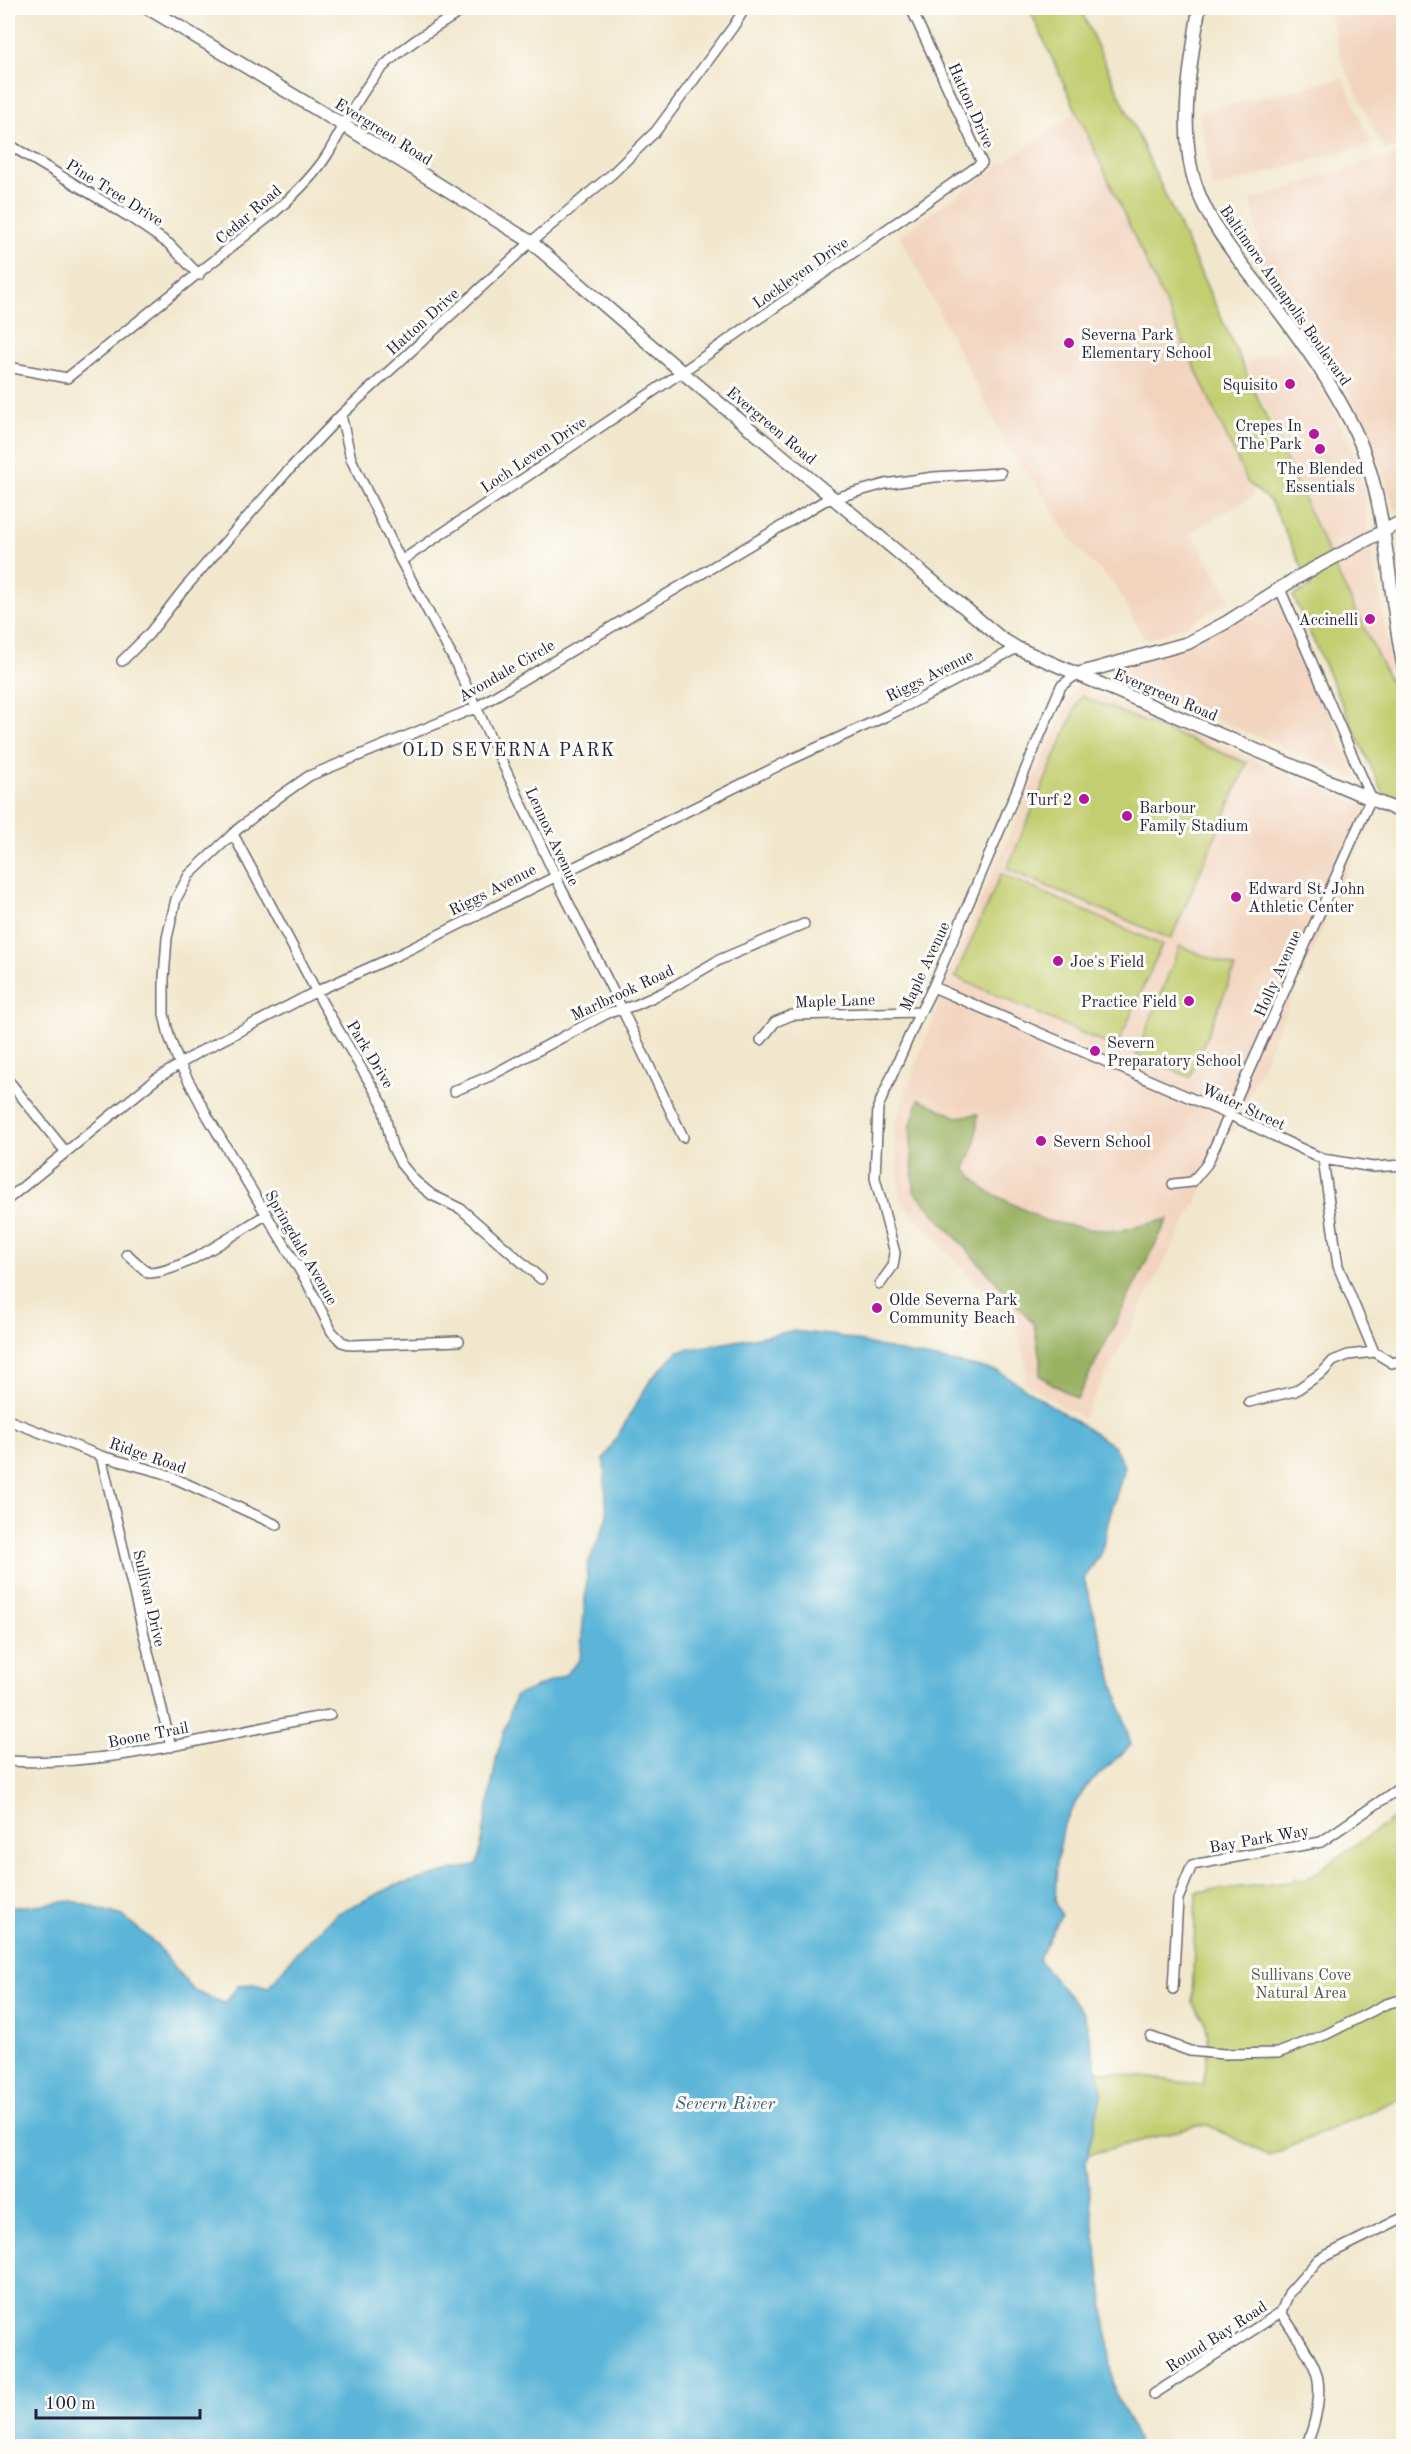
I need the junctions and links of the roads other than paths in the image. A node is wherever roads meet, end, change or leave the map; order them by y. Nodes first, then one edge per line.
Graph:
1 (148, 8) edge
2 (446, 8) edge
3 (466, 8) edge
4 (745, 8) edge
5 (911, 8) edge
6 (1199, 8) edge
7 (453, 16) junction
8 (344, 125) junction
9 (8, 144) edge
10 (936, 196) joint
11 (531, 242) junction
12 (199, 274) junction
13 (8, 367) edge
14 (682, 372) junction
15 (340, 415) junction
16 (1001, 473) dead end
17 (833, 498) junction
18 (1404, 520) edge
19 (1382, 533) junction
20 (401, 561) junction
21 (1280, 589) junction
22 (1017, 648) junction
23 (122, 661) dead end
24 (1404, 668) edge
25 (1077, 674) junction
26 (475, 708) junction
27 (1371, 798) junction
28 (1404, 813) edge
29 (233, 834) junction
30 (556, 876) junction
31 (804, 924) dead end
32 (933, 987) junction
33 (317, 991) junction
34 (622, 1009) junction
35 (920, 1012) junction
36 (761, 1040) dead end
37 (179, 1063) junction
38 (8, 1080) edge
39 (454, 1091) dead end
40 (1230, 1115) junction
41 (683, 1137) dead end
42 (65, 1151) junction
43 (1323, 1160) junction
44 (1404, 1165) edge
45 (1173, 1184) dead end
46 (8, 1199) edge
47 (267, 1214) junction
48 (127, 1254) dead end
49 (541, 1279) dead end
50 (880, 1284) dead end
51 (459, 1341) dead end
52 (1374, 1352) junction
53 (1404, 1360) edge
54 (1249, 1402) dead end
55 (8, 1420) edge
56 (101, 1456) junction
57 (277, 1525) dead end
58 (330, 1715) dead end
59 (171, 1747) junction
60 (8, 1761) edge
61 (1404, 1785) edge
62 (1173, 1989) dead end
63 (1404, 1999) edge
64 (1151, 2037) dead end
65 (1404, 2217) edge
66 (1281, 2313) junction
67 (1154, 2394) dead end
68 (1306, 2446) edge

1 - 8 street, Evergreen Road
2 - 7 street
3 - 7 street, Cedar Road
4 - 11 street, Hatton Drive
5 - 10 street, Hatton Drive
6 - 19 street, Baltimore Annapolis Boulevard
7 - 8 street, Cedar Road
8 - 11 street, Evergreen Road
8 - 12 street, Cedar Road
9 - 12 street, Pine Tree Drive
10 - 14 street, Lockleven Drive
11 - 14 street, Evergreen Road
11 - 15 street, Hatton Drive
12 - 13 street, Cedar Road
14 - 17 street, Evergreen Road
14 - 20 street, Loch Leven Drive
15 - 20 street, Lennox Avenue
15 - 23 street, Hatton Drive
16 - 17 street, Avondale Circle
17 - 22 street, Evergreen Road
17 - 26 street, Avondale Circle
18 - 19 street
19 - 21 street
19 - 24 street, Baltimore Annapolis Boulevard
20 - 26 street, Lennox Avenue
21 - 25 street
21 - 27 street
22 - 25 street, Evergreen Road
22 - 30 street, Riggs Avenue
25 - 27 street, Evergreen Road
25 - 32 street, Maple Avenue
26 - 29 street, Avondale Circle
26 - 30 street, Lennox Avenue
27 - 28 street, Evergreen Road
27 - 40 street, Holly Avenue
29 - 33 street, Park Drive
29 - 37 street, Avondale Circle
30 - 33 street, Riggs Avenue
30 - 34 street, Lennox Avenue
31 - 34 street, Marlbrook Road
32 - 35 street, Maple Avenue
32 - 40 street, Water Street
33 - 37 street, Riggs Avenue
33 - 49 street, Park Drive
34 - 39 street, Marlbrook Road
34 - 41 street, Lennox Avenue
35 - 36 street, Maple Lane
35 - 50 street, Maple Avenue
37 - 42 street, Riggs Avenue
37 - 47 street, Springdale Avenue
38 - 42 street
40 - 43 street, Water Street
40 - 45 street, Holly Avenue
42 - 46 street, Riggs Avenue
43 - 44 street, Water Street
43 - 52 street
47 - 48 street
47 - 51 street, Springdale Avenue
52 - 53 street
52 - 54 street
55 - 56 street, Ridge Road
56 - 57 street, Ridge Road
56 - 59 street, Sullivan Drive
58 - 59 street, Boone Trail
59 - 60 street, Boone Trail
61 - 62 street, Bay Park Way
63 - 64 street
65 - 66 street, Round Bay Road
66 - 67 street, Round Bay Road
66 - 68 street

